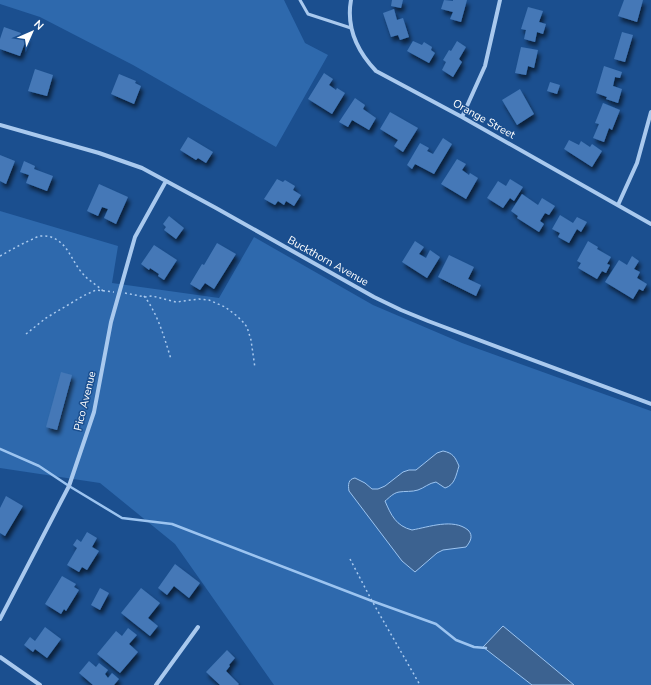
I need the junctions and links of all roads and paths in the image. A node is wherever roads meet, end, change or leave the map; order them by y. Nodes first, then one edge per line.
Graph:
1 (300, 0) edge
2 (351, 0) edge
3 (500, 0) edge
4 (351, 28) junction
5 (651, 112) edge
6 (462, 117) junction
7 (0, 124) edge
8 (166, 181) junction
9 (618, 205) junction
10 (651, 224) edge
11 (0, 256) edge
12 (104, 291) junction
13 (120, 292) junction
14 (144, 296) junction
15 (26, 334) dead end
16 (170, 359) dead end
17 (255, 368) dead end
18 (651, 404) edge
19 (350, 559) dead end
20 (0, 619) edge
21 (198, 627) dead end
22 (0, 657) edge
23 (40, 685) edge
24 (156, 685) edge
25 (420, 685) edge

1 - 4 lane
2 - 4 street, Orange Street
3 - 6 street
4 - 6 street, Orange Street
5 - 9 street
6 - 9 street, Orange Street
7 - 8 street, Buckthorn Avenue
8 - 13 street, Pico Avenue
8 - 18 street, Buckthorn Avenue
9 - 10 street, Orange Street
11 - 12 path
12 - 13 path
12 - 15 path
13 - 14 path
13 - 20 street, Pico Avenue
14 - 16 path
14 - 17 path
19 - 25 path
21 - 24 street
22 - 23 street

